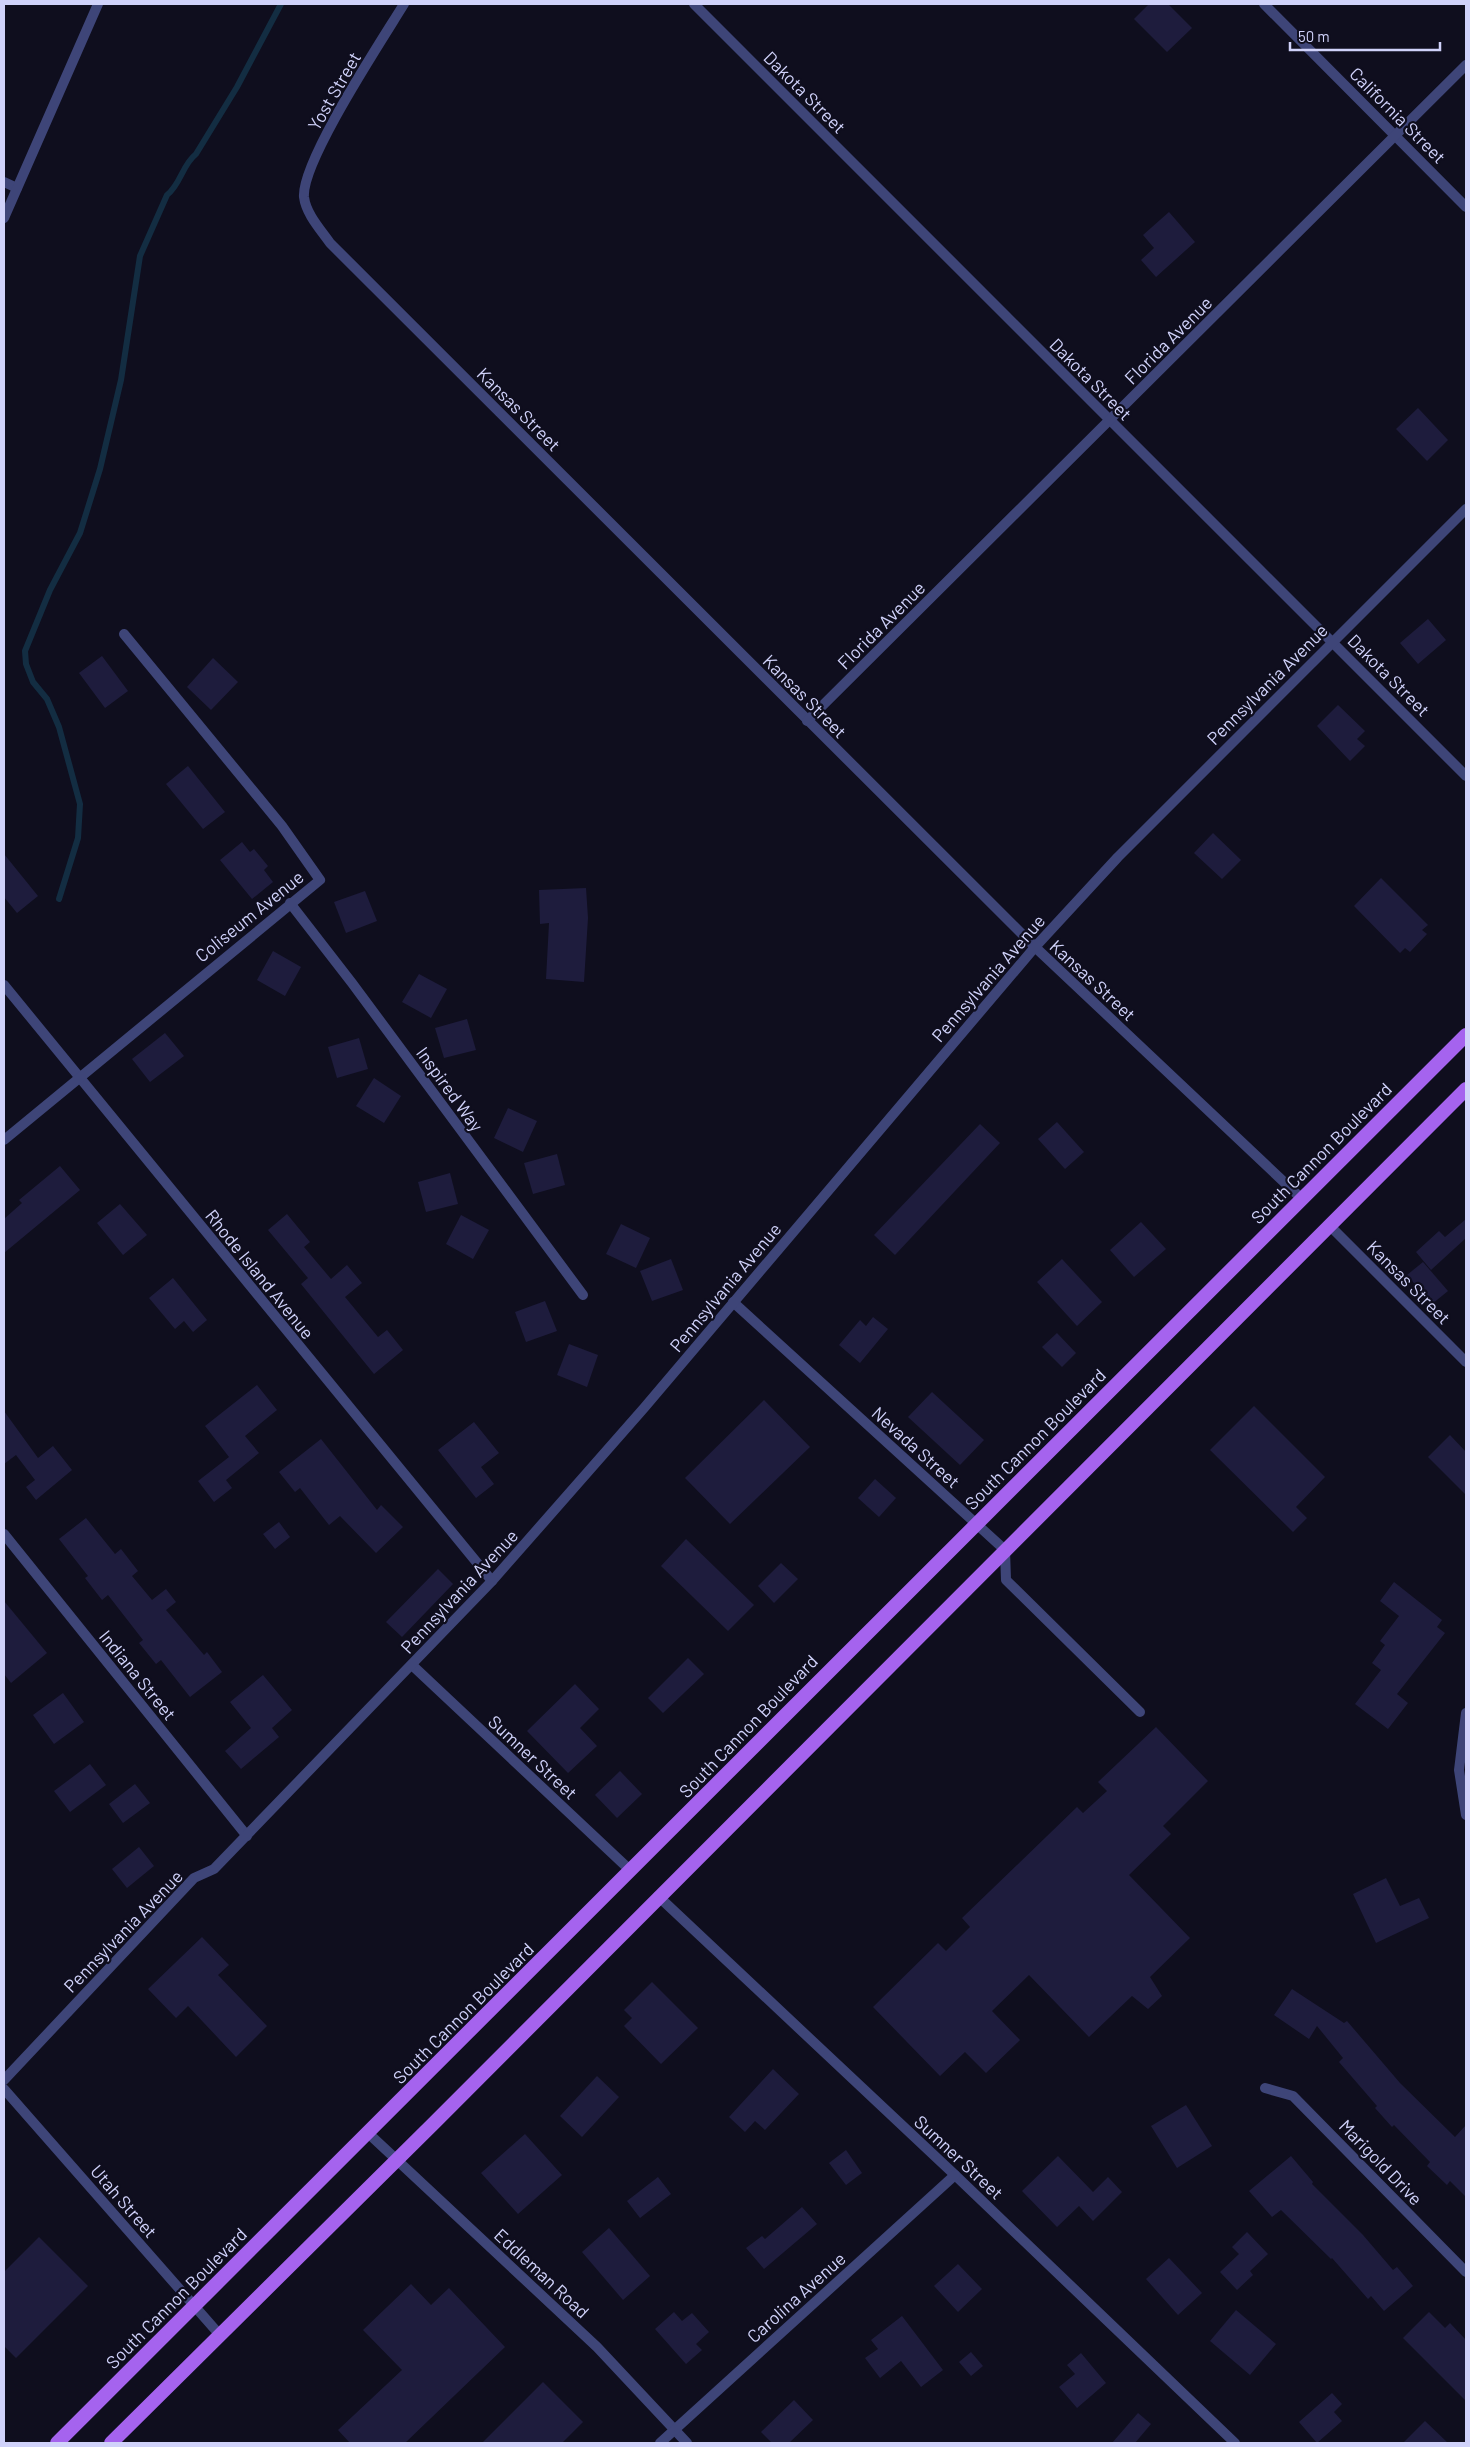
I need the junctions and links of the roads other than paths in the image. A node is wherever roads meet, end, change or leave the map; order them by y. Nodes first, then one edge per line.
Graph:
1 (98, 4) edge
2 (404, 4) edge
3 (694, 4) edge
4 (1264, 4) edge
5 (1466, 65) edge
6 (1395, 136) junction
7 (4, 182) edge
8 (17, 188) junction
9 (304, 199) joint
10 (1466, 207) edge
11 (4, 218) edge
12 (1110, 421) junction
13 (1466, 509) edge
14 (124, 634) dead end
15 (1333, 642) junction
16 (807, 721) junction
17 (1466, 776) edge
18 (290, 903) junction
19 (1035, 947) junction
20 (4, 985) edge
21 (1466, 1035) edge
22 (79, 1077) junction
23 (1466, 1089) edge
24 (4, 1140) edge
25 (1302, 1199) junction
26 (1330, 1226) junction
27 (583, 1295) dead end
28 (733, 1302) junction
29 (1466, 1362) edge
30 (976, 1524) junction
31 (4, 1534) edge
32 (1005, 1550) junction
33 (492, 1582) junction
34 (413, 1666) junction
35 (1140, 1712) dead end
36 (1466, 1713) edge
37 (1466, 1815) edge
38 (247, 1836) junction
39 (631, 1871) junction
40 (658, 1896) junction
41 (4, 2080) edge
42 (1264, 2088) dead end
43 (4, 2089) edge
44 (368, 2133) junction
45 (396, 2159) junction
46 (955, 2175) junction
47 (1466, 2272) edge
48 (195, 2306) junction
49 (219, 2334) junction
50 (674, 2429) junction
51 (57, 2443) edge
52 (110, 2443) edge
53 (660, 2443) edge
54 (687, 2443) edge
55 (1235, 2443) edge

1 - 8 street
2 - 9 street, Yost Street
3 - 12 street, Dakota Street
4 - 6 street, California Street
5 - 6 street, Florida Avenue
6 - 10 street, California Street
6 - 12 street, Florida Avenue
7 - 8 street
8 - 11 street
9 - 16 street, Kansas Street
12 - 15 street, Dakota Street
12 - 16 street, Florida Avenue
13 - 15 street, Pennsylvania Avenue
14 - 18 street, Coliseum Avenue
15 - 17 street, Dakota Street
15 - 19 street, Pennsylvania Avenue
16 - 19 street, Kansas Street
18 - 22 street, Coliseum Avenue
18 - 27 street, Inspired Way
19 - 25 street, Kansas Street
19 - 28 street, Pennsylvania Avenue
20 - 22 street, Rhode Island Avenue
21 - 25 main road, South Cannon Boulevard
22 - 24 street, Coliseum Avenue
22 - 33 street, Rhode Island Avenue
23 - 26 main road
25 - 30 main road, South Cannon Boulevard
26 - 29 street, Kansas Street
26 - 32 main road
28 - 30 street, Nevada Street
28 - 33 street, Pennsylvania Avenue
30 - 32 street, Nevada Street
30 - 39 main road, South Cannon Boulevard
31 - 38 street, Indiana Street
32 - 35 street
32 - 40 main road
33 - 34 street, Pennsylvania Avenue
34 - 38 street, Pennsylvania Avenue
34 - 39 street, Sumner Street
36 - 37 street
38 - 41 street, Pennsylvania Avenue
39 - 44 main road, South Cannon Boulevard
40 - 45 main road
40 - 46 street, Sumner Street
42 - 47 street, Marigold Drive
43 - 48 street, Utah Street
44 - 45 street, Eddleman Road
44 - 48 main road, South Cannon Boulevard
45 - 49 main road
45 - 50 street, Eddleman Road
46 - 50 street, Carolina Avenue
46 - 55 street, Sumner Street
48 - 49 street, Utah Street
48 - 51 main road, South Cannon Boulevard
49 - 52 main road
50 - 53 street, Carolina Avenue
50 - 54 street, Eddleman Road

